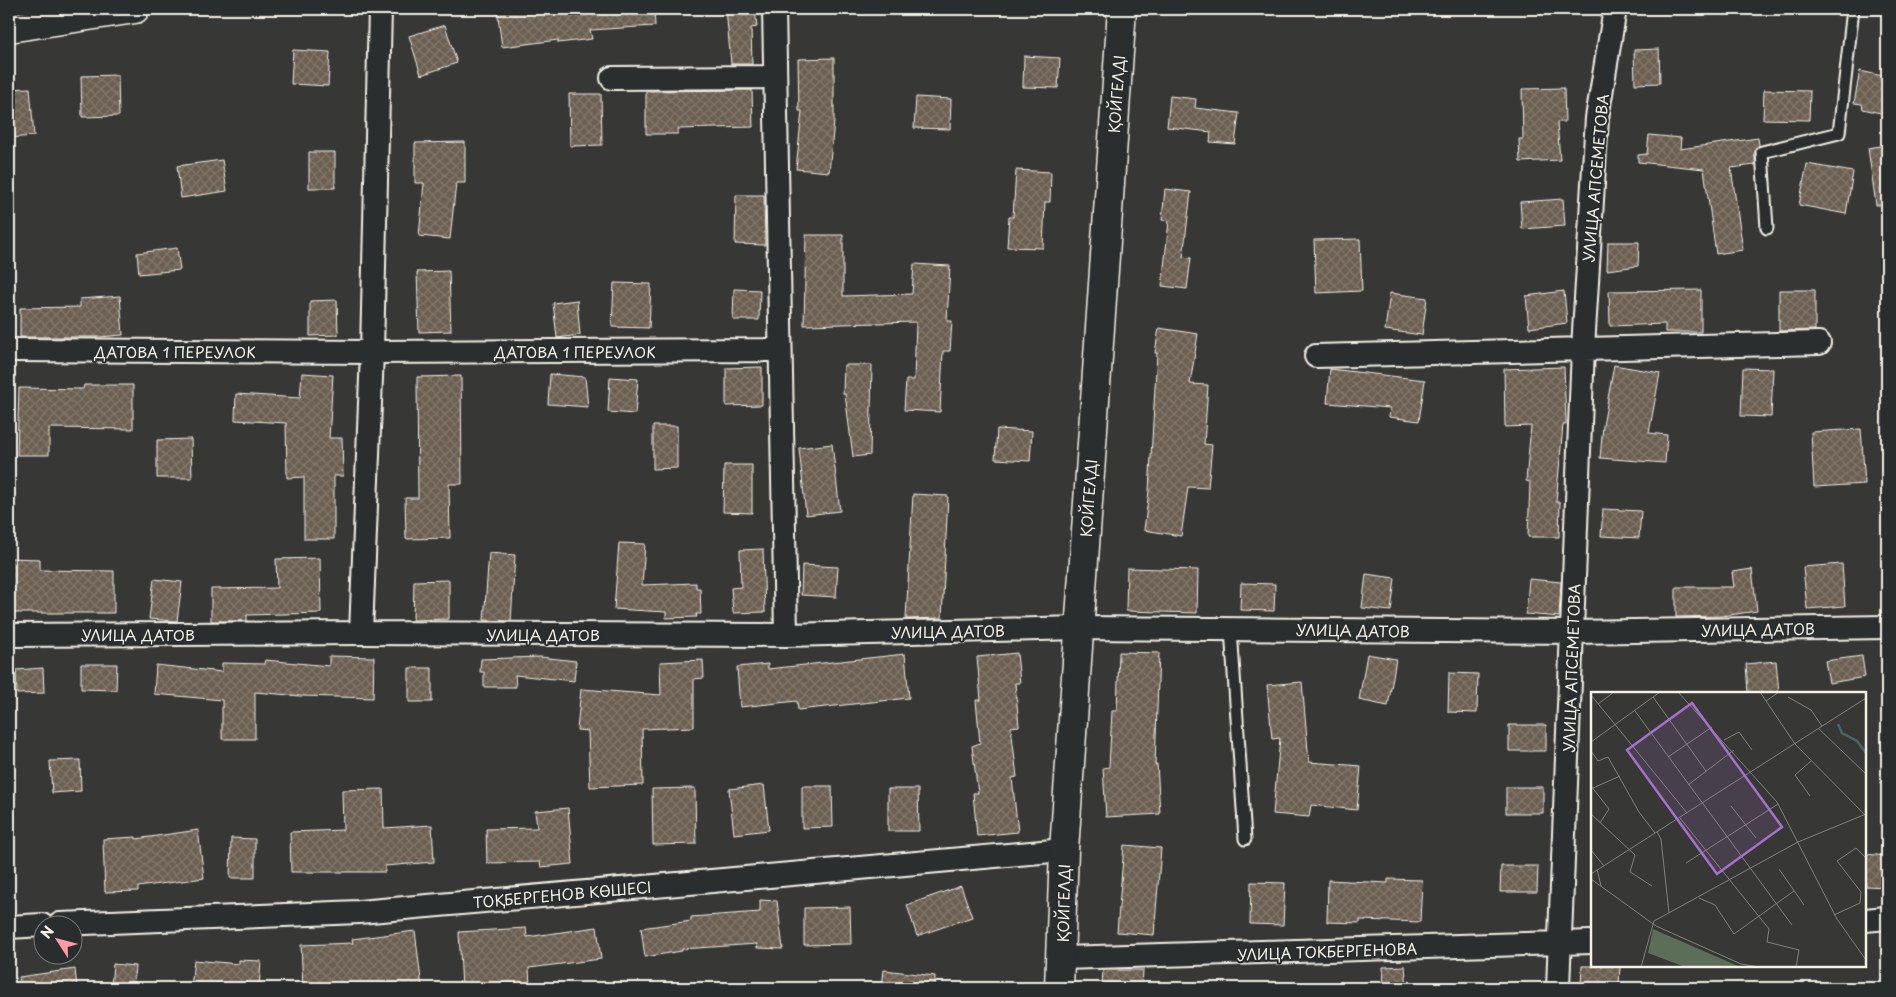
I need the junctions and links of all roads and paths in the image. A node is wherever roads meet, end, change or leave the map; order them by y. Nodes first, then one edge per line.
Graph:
1 (135, 9) edge
2 (380, 9) edge
3 (774, 9) edge
4 (1122, 9) edge
5 (1615, 9) edge
6 (1853, 9) edge
7 (9, 28) edge
8 (775, 77) junction
9 (612, 78) dead end
10 (1767, 228) dead end
11 (1818, 343) dead end
12 (1582, 348) junction
13 (9, 350) edge
14 (779, 350) junction
15 (372, 352) junction
16 (1316, 356) dead end
17 (1887, 627) edge
18 (1078, 628) junction
19 (1231, 629) junction
20 (1573, 632) junction
21 (361, 633) junction
22 (9, 635) edge
23 (786, 635) junction
24 (1245, 839) dead end
25 (1064, 850) junction
26 (1887, 918) edge
27 (1866, 920) edge
28 (82, 923) edge
29 (32, 926) edge
30 (9, 927) edge
31 (1591, 942) edge
32 (1558, 944) junction
33 (1062, 958) junction
34 (1060, 988) edge
35 (1558, 988) edge

1 - 7 street
2 - 15 street
3 - 8 street
4 - 18 street, ҚОЙГЕЛДІ
5 - 12 street, УЛИЦА АПСЕМЕТОВА
6 - 10 lane
8 - 9 street
8 - 14 street
11 - 12 street
12 - 16 street
12 - 20 street, УЛИЦА АПСЕМЕТОВА
13 - 15 street, ДАТОВА 1 ПЕРЕУЛОК
14 - 15 street, ДАТОВА 1 ПЕРЕУЛОК
14 - 23 street
15 - 21 street
17 - 20 street, УЛИЦА ДАТОВ
18 - 19 street, УЛИЦА ДАТОВ
18 - 23 street, УЛИЦА ДАТОВ
18 - 25 street, ҚОЙГЕЛДІ
19 - 20 street, УЛИЦА ДАТОВ
19 - 24 lane
20 - 32 street, УЛИЦА АПСЕМЕТОВА
21 - 22 street, УЛИЦА ДАТОВ
21 - 23 street, УЛИЦА ДАТОВ
25 - 28 street, ТОҚБЕРГЕНОВ КӨШЕСІ
25 - 33 street, ҚОЙГЕЛДІ
26 - 27 street
29 - 30 street
31 - 32 street, УЛИЦА ТОКБЕРГЕНОВА
32 - 33 street, УЛИЦА ТОКБЕРГЕНОВА
32 - 35 street, УЛИЦА АПСЕМЕТОВА
33 - 34 street, ҚОЙГЕЛДІ

